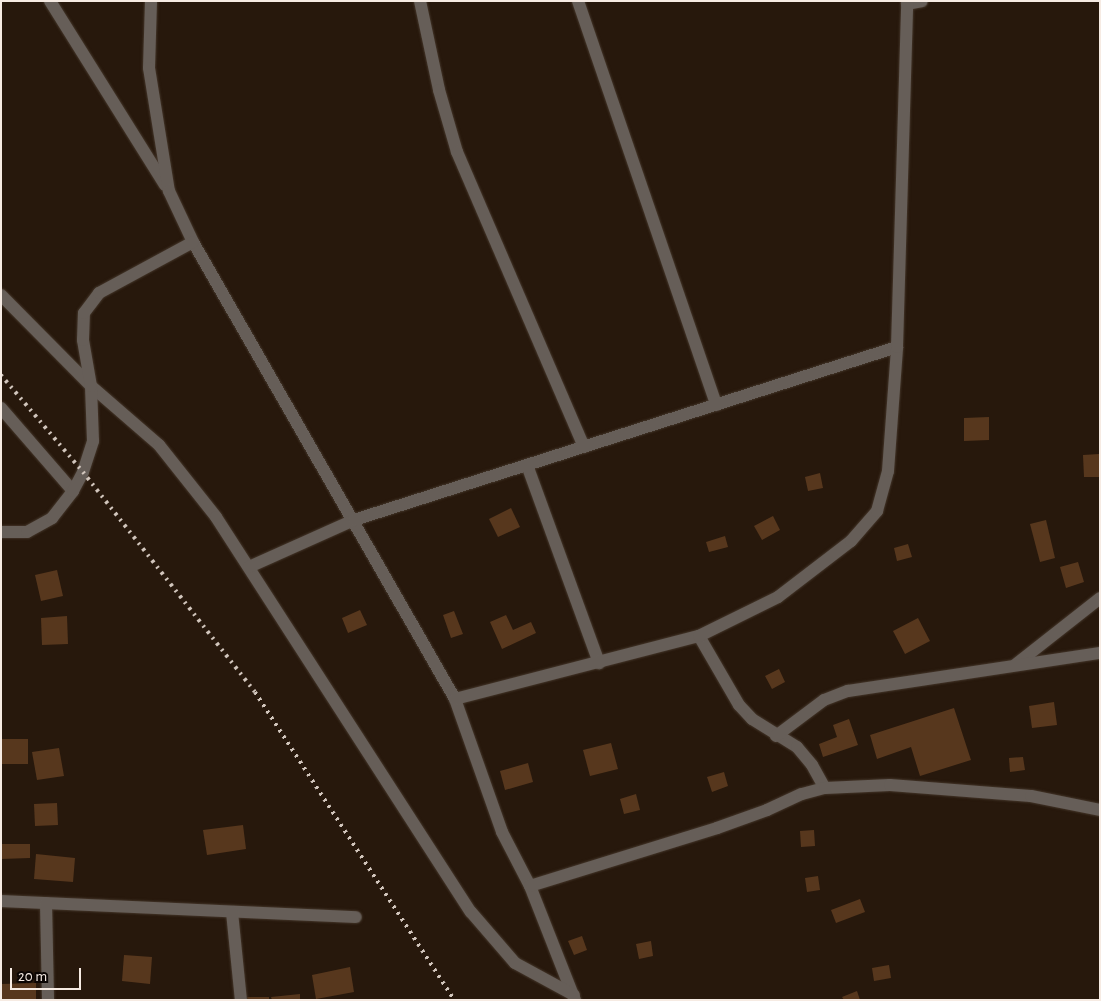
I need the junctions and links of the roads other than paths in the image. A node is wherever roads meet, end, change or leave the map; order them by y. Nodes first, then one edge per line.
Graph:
1 (50, 1) edge
2 (151, 1) edge
3 (420, 1) edge
4 (578, 1) edge
5 (922, 1) edge
6 (907, 2) edge
7 (169, 192) junction
8 (193, 242) junction
9 (1, 295) edge
10 (897, 347) junction
11 (91, 386) junction
12 (716, 405) junction
13 (1, 408) edge
14 (584, 447) junction
15 (528, 465) junction
16 (73, 491) junction
17 (354, 520) junction
18 (1, 532) edge
19 (248, 567) junction
20 (1100, 598) edge
21 (699, 636) junction
22 (1100, 654) edge
23 (599, 663) junction
24 (1015, 665) junction
25 (455, 699) junction
26 (776, 736) junction
27 (825, 788) junction
28 (1100, 810) edge
29 (530, 886) junction
30 (1, 901) edge
31 (46, 903) junction
32 (232, 912) junction
33 (356, 917) dead end
34 (574, 997) edge
35 (48, 1000) edge
36 (241, 1000) edge

1 - 7 street
2 - 7 street
3 - 14 street
4 - 12 street
5 - 6 street
6 - 10 street
7 - 8 street
8 - 11 street
8 - 17 street
9 - 11 street
10 - 12 street
10 - 21 street
11 - 16 street
11 - 19 street
12 - 14 street
13 - 16 street
14 - 15 street
15 - 17 street
15 - 23 street
16 - 18 street
17 - 19 street
17 - 25 street
19 - 34 street
20 - 24 street
21 - 23 street
21 - 26 street
22 - 24 street
23 - 25 street
24 - 26 street
25 - 29 street
26 - 27 street
27 - 28 street
27 - 29 street
29 - 34 street
30 - 31 street
31 - 32 street
31 - 35 street
32 - 33 street
32 - 36 street

